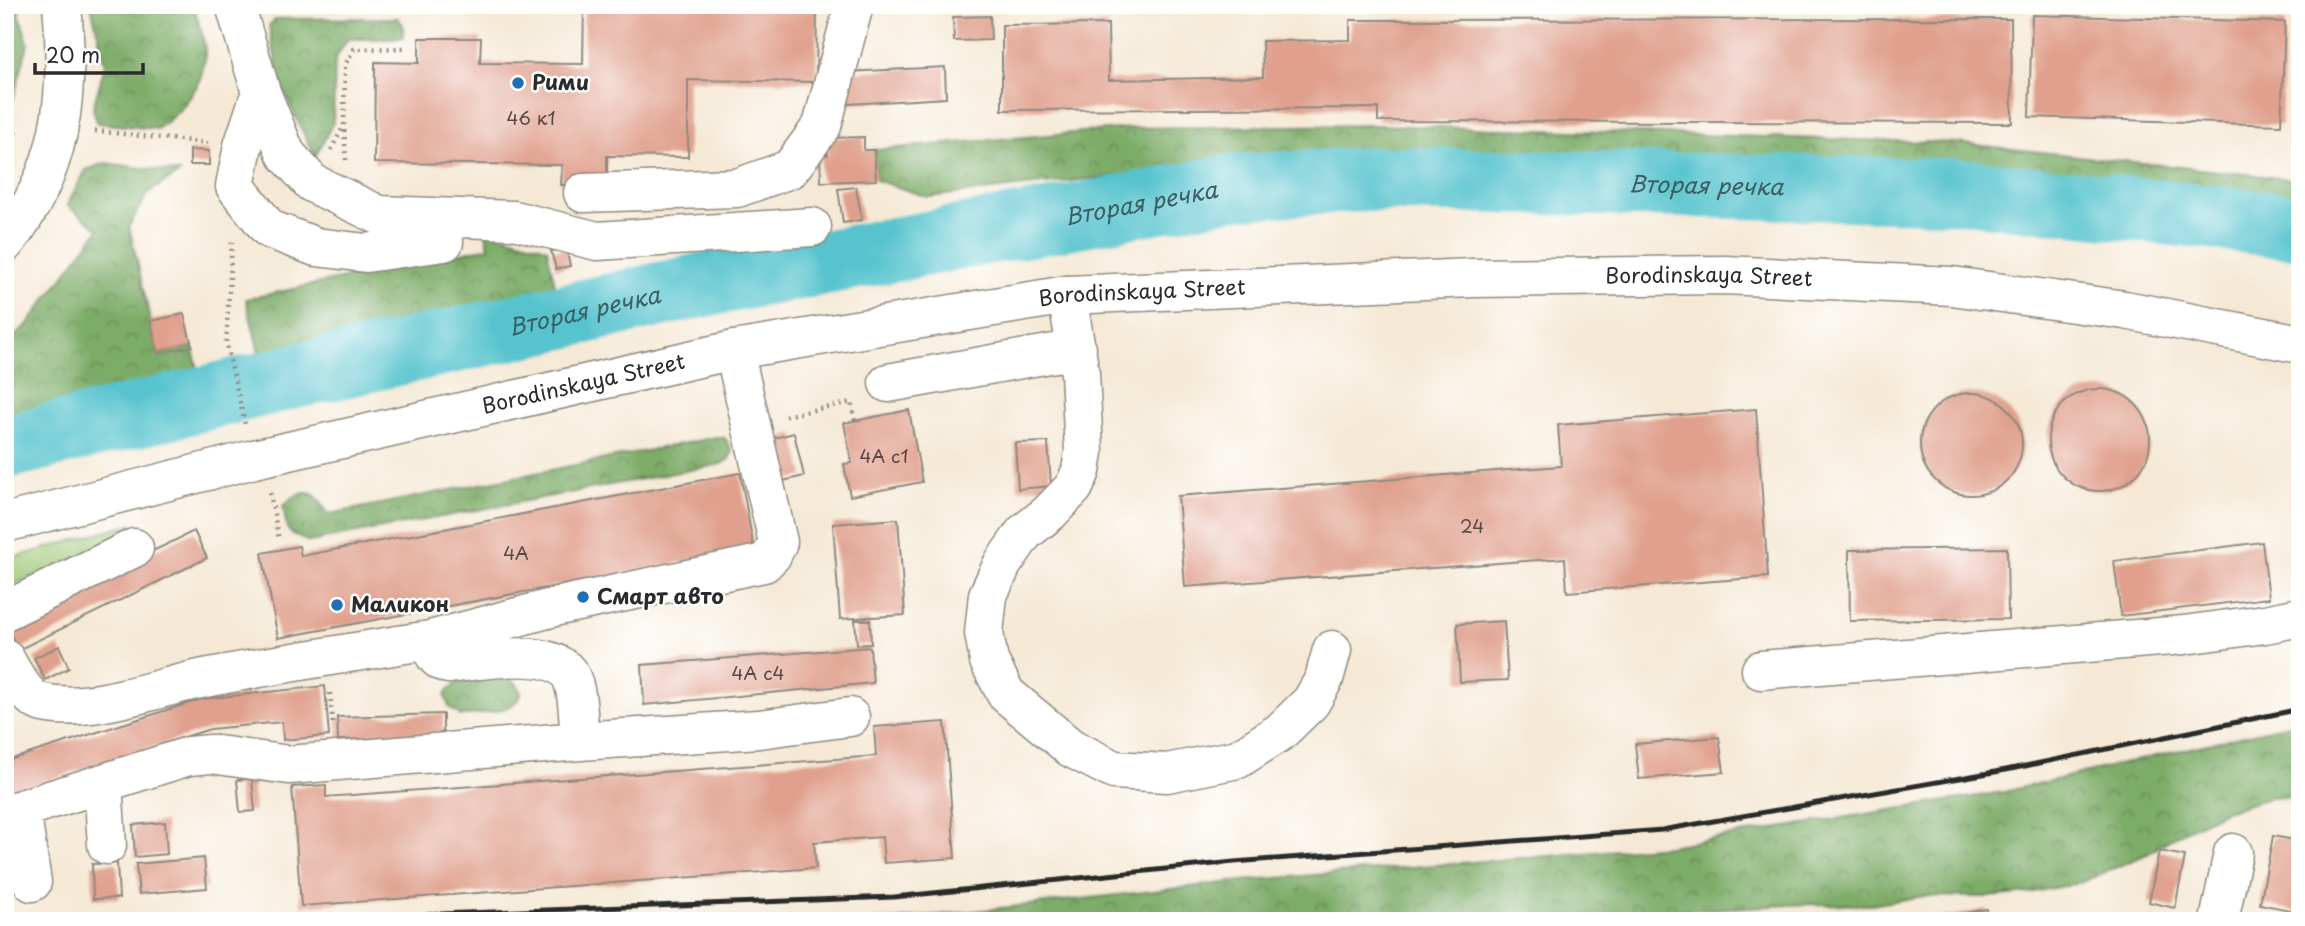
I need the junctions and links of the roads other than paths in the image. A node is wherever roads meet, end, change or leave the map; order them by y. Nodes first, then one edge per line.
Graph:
1 (62, 5) edge
2 (235, 5) edge
3 (854, 5) edge
4 (261, 92) junction
5 (583, 193) dead end
6 (11, 221) edge
7 (812, 227) dead end
8 (444, 242) dead end
9 (1067, 295) junction
10 (2300, 344) edge
11 (1077, 349) junction
12 (734, 350) junction
13 (888, 383) dead end
14 (5, 523) edge
15 (134, 548) dead end
16 (5, 611) edge
17 (2300, 617) edge
18 (430, 640) junction
19 (1332, 650) dead end
20 (5, 659) edge
21 (1761, 670) dead end
22 (850, 717) dead end
23 (580, 741) junction
24 (103, 783) junction
25 (13, 812) edge
26 (107, 845) dead end
27 (2233, 853) dead end
28 (32, 882) dead end
29 (2220, 921) edge

1 - 6 main road
2 - 4 main road
3 - 5 main road
4 - 7 main road
4 - 8 main road
9 - 10 main road, Borodinskaya Street
9 - 11 main road
9 - 12 main road, Borodinskaya Street
11 - 13 main road
11 - 19 main road
12 - 14 main road, Borodinskaya Street
12 - 18 main road
15 - 16 main road
17 - 21 main road
18 - 20 main road
18 - 23 main road
22 - 23 main road
23 - 24 main road
24 - 25 main road
24 - 26 main road
25 - 28 main road
27 - 29 main road

